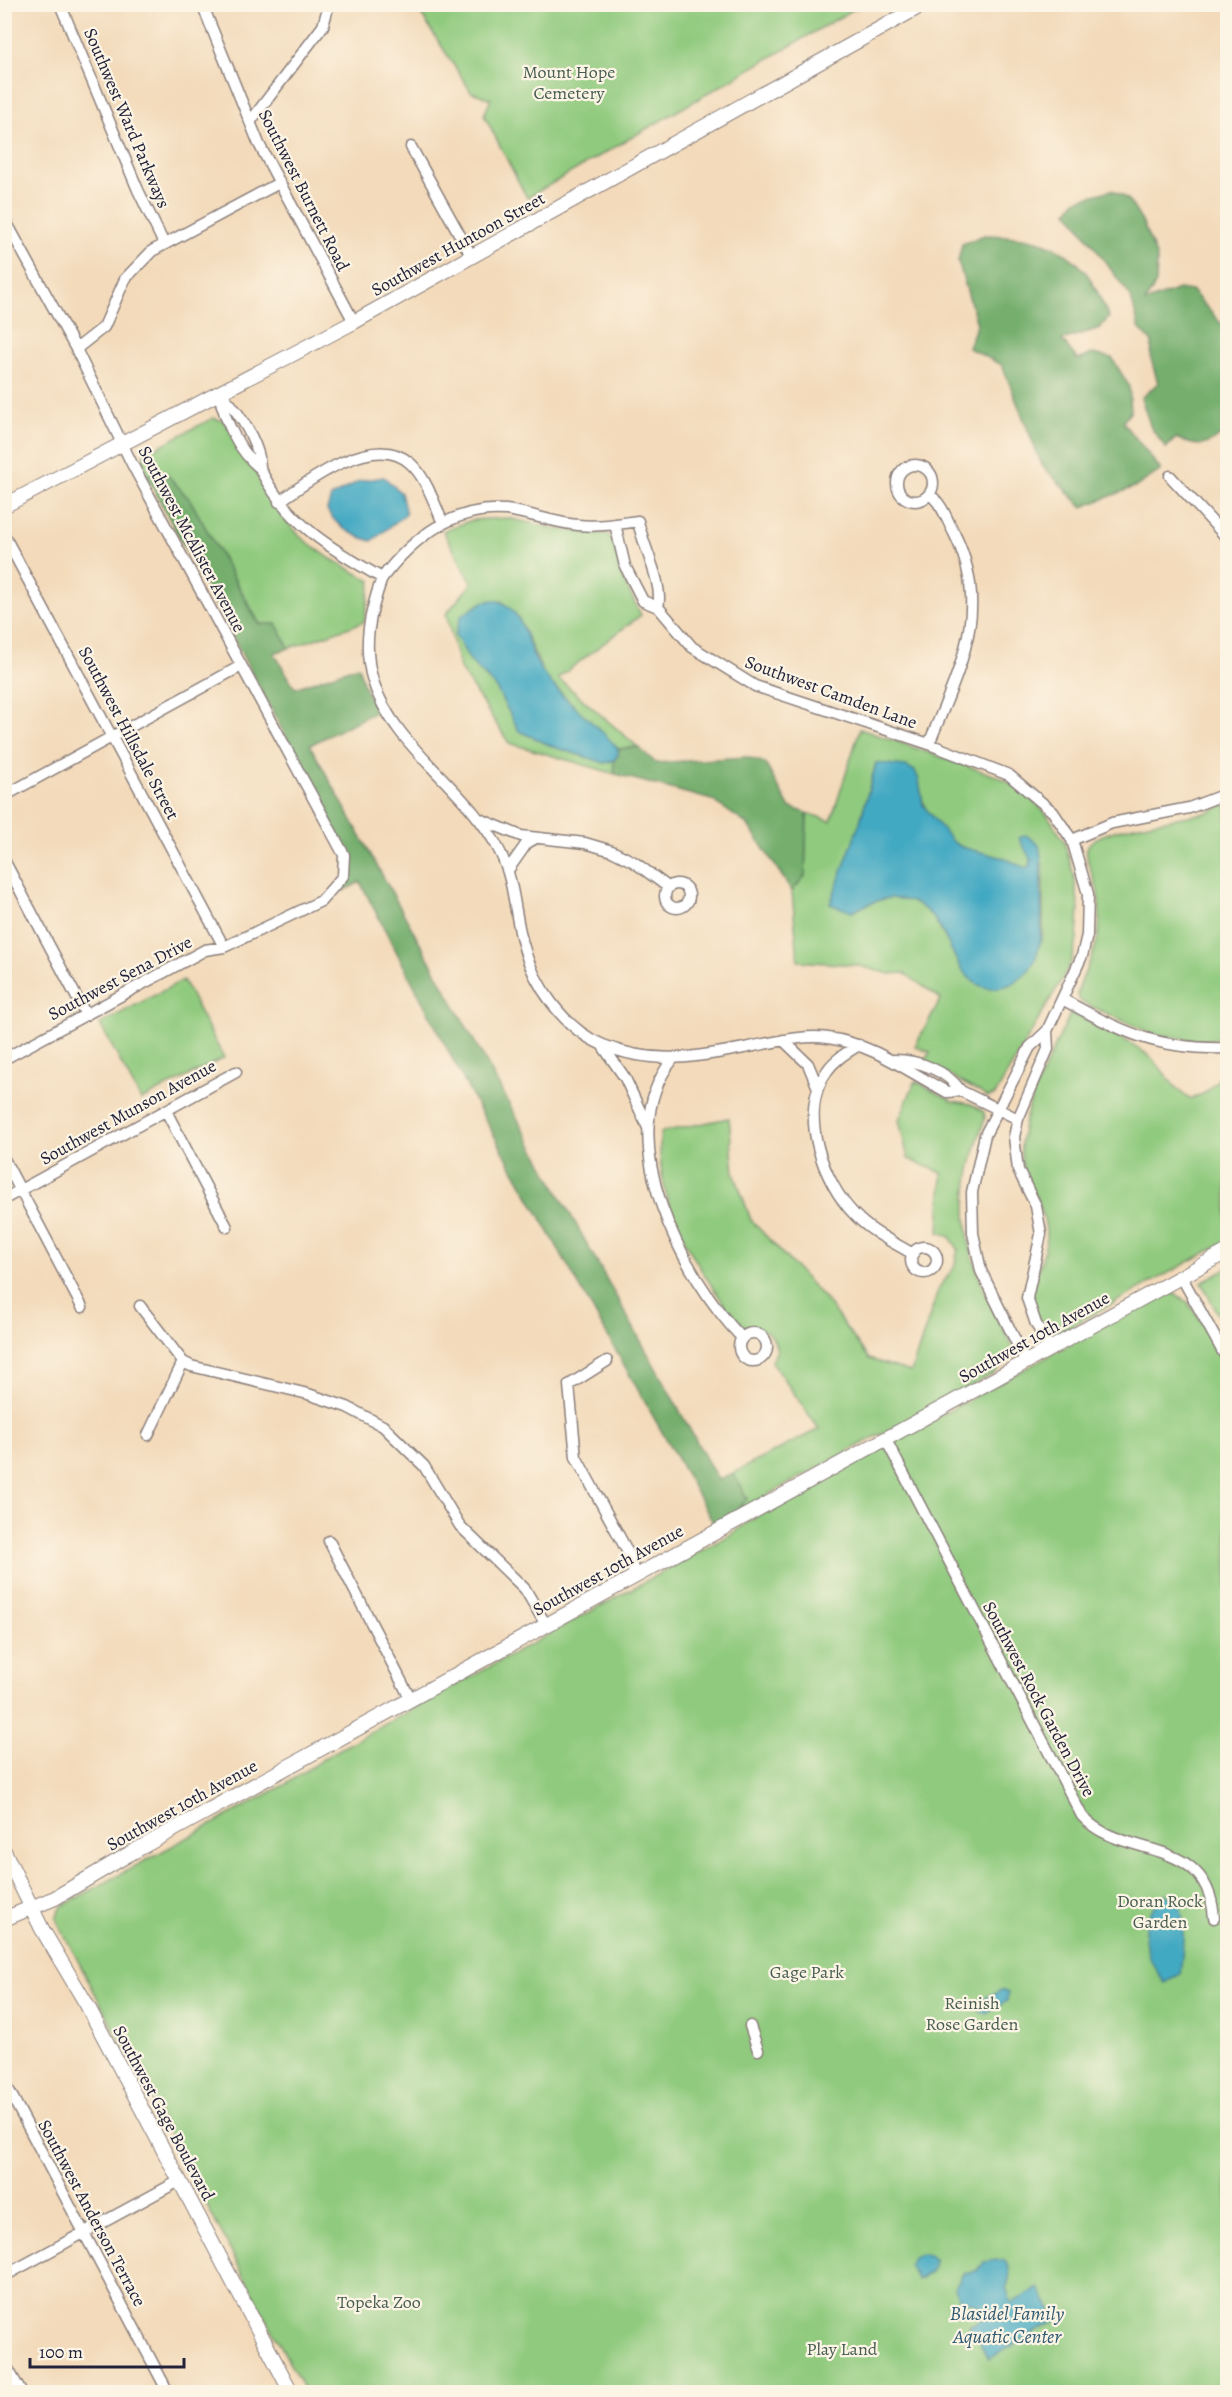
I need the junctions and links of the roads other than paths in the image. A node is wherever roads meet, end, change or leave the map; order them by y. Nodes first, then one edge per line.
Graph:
1 (60, 4) edge
2 (202, 4) edge
3 (329, 4) edge
4 (924, 4) edge
5 (250, 122) junction
6 (411, 147) dead end
7 (279, 183) junction
8 (4, 218) edge
9 (164, 244) junction
10 (472, 257) junction
11 (354, 322) junction
12 (76, 349) junction
13 (219, 392) junction
14 (122, 443) junction
15 (1170, 476) dead end
16 (929, 494) dead end
17 (279, 502) junction
18 (4, 506) edge
19 (444, 522) junction
20 (615, 524) junction
21 (4, 535) edge
22 (1227, 539) edge
23 (382, 578) junction
24 (658, 607) junction
25 (241, 666) junction
26 (112, 737) junction
27 (929, 744) junction
28 (1227, 793) edge
29 (4, 796) edge
30 (478, 819) junction
31 (536, 838) junction
32 (1072, 840) junction
33 (4, 860) edge
34 (508, 870) junction
35 (343, 876) joint
36 (668, 887) dead end
37 (224, 947) junction
38 (1062, 999) junction
39 (86, 1015) junction
40 (1047, 1031) junction
41 (783, 1040) junction
42 (601, 1044) junction
43 (859, 1045) junction
44 (1227, 1048) edge
45 (4, 1059) edge
46 (673, 1059) junction
47 (236, 1072) dead end
48 (818, 1088) junction
49 (997, 1108) junction
50 (166, 1111) junction
51 (1018, 1119) junction
52 (649, 1131) junction
53 (4, 1159) edge
54 (21, 1190) junction
55 (4, 1199) edge
56 (226, 1227) dead end
57 (1227, 1251) edge
58 (913, 1254) dead end
59 (1181, 1276) junction
60 (140, 1306) dead end
61 (82, 1307) dead end
62 (742, 1338) dead end
63 (1050, 1348) junction
64 (607, 1360) dead end
65 (1227, 1361) edge
66 (183, 1362) junction
67 (1026, 1362) junction
68 (148, 1435) dead end
69 (885, 1438) junction
70 (329, 1541) dead end
71 (634, 1576) junction
72 (546, 1625) junction
73 (411, 1700) junction
74 (4, 1851) edge
75 (32, 1907) junction
76 (1214, 1918) dead end
77 (4, 1919) edge
78 (750, 2025) dead end
79 (758, 2050) dead end
80 (4, 2081) edge
81 (179, 2181) junction
82 (83, 2233) junction
83 (4, 2276) edge
84 (4, 2362) edge
85 (21, 2392) edge
86 (168, 2392) edge
87 (291, 2392) edge

1 - 9 street, Southwest Ward Parkways
2 - 5 street, Southwest Burnett Road
3 - 5 street
4 - 10 main road, Southwest Huntoon Street
5 - 7 street, Southwest Burnett Road
6 - 10 street
7 - 9 street
7 - 11 street, Southwest Burnett Road
8 - 12 street, Southwest McAlister Avenue
9 - 12 street
10 - 11 main road, Southwest Huntoon Street
11 - 13 main road, Southwest Huntoon Street
12 - 14 street, Southwest McAlister Avenue
13 - 14 main road, Southwest Huntoon Street
13 - 17 street
14 - 18 main road, Southwest Huntoon Street
14 - 25 street, Southwest McAlister Avenue
15 - 22 street
16 - 27 street, Southwest Camden Lane
17 - 19 street
17 - 23 street
19 - 20 street
19 - 23 street
20 - 24 street, Southwest Camden Lane
20 - 24 street
21 - 26 street, Southwest Hillsdale Street
23 - 30 street
24 - 27 street, Southwest Camden Lane
25 - 26 street
25 - 35 street, Southwest McAlister Avenue
26 - 29 street
26 - 37 street, Southwest Hillsdale Street
27 - 32 street
28 - 32 street
30 - 31 street
30 - 34 street
31 - 34 street
31 - 36 street
32 - 38 street
33 - 39 street
34 - 42 street
35 - 37 street, Southwest Sena Drive
37 - 39 street, Southwest Sena Drive
38 - 40 street
38 - 44 street
39 - 45 street, Southwest Sena Drive
40 - 49 street
40 - 51 street
41 - 43 street
41 - 46 street
41 - 48 street
42 - 46 street
42 - 52 street
43 - 48 street
43 - 49 street
46 - 52 street
47 - 50 street, Southwest Munson Avenue
48 - 58 street
49 - 51 street
49 - 67 street
50 - 54 street, Southwest Munson Avenue
50 - 56 street
51 - 63 street
52 - 62 street
53 - 54 street
54 - 55 street, Southwest Munson Avenue
54 - 61 street
57 - 59 main road, Southwest 10th Avenue
59 - 63 main road, Southwest 10th Avenue
59 - 65 street
60 - 66 street
63 - 67 main road, Southwest 10th Avenue
64 - 71 street
66 - 68 street
66 - 72 street
67 - 69 main road, Southwest 10th Avenue
69 - 71 main road, Southwest 10th Avenue
69 - 76 street, Southwest Rock Garden Drive
70 - 73 street
71 - 72 main road, Southwest 10th Avenue
72 - 73 main road, Southwest 10th Avenue
73 - 75 main road, Southwest 10th Avenue
74 - 75 main road, Southwest Gage Boulevard
75 - 77 main road, Southwest 10th Avenue
75 - 81 main road, Southwest Gage Boulevard
78 - 79 street
80 - 82 street, Southwest Anderson Terrace
81 - 82 street
81 - 87 main road, Southwest Gage Boulevard
82 - 83 street
82 - 86 street, Southwest Anderson Terrace
84 - 85 street

